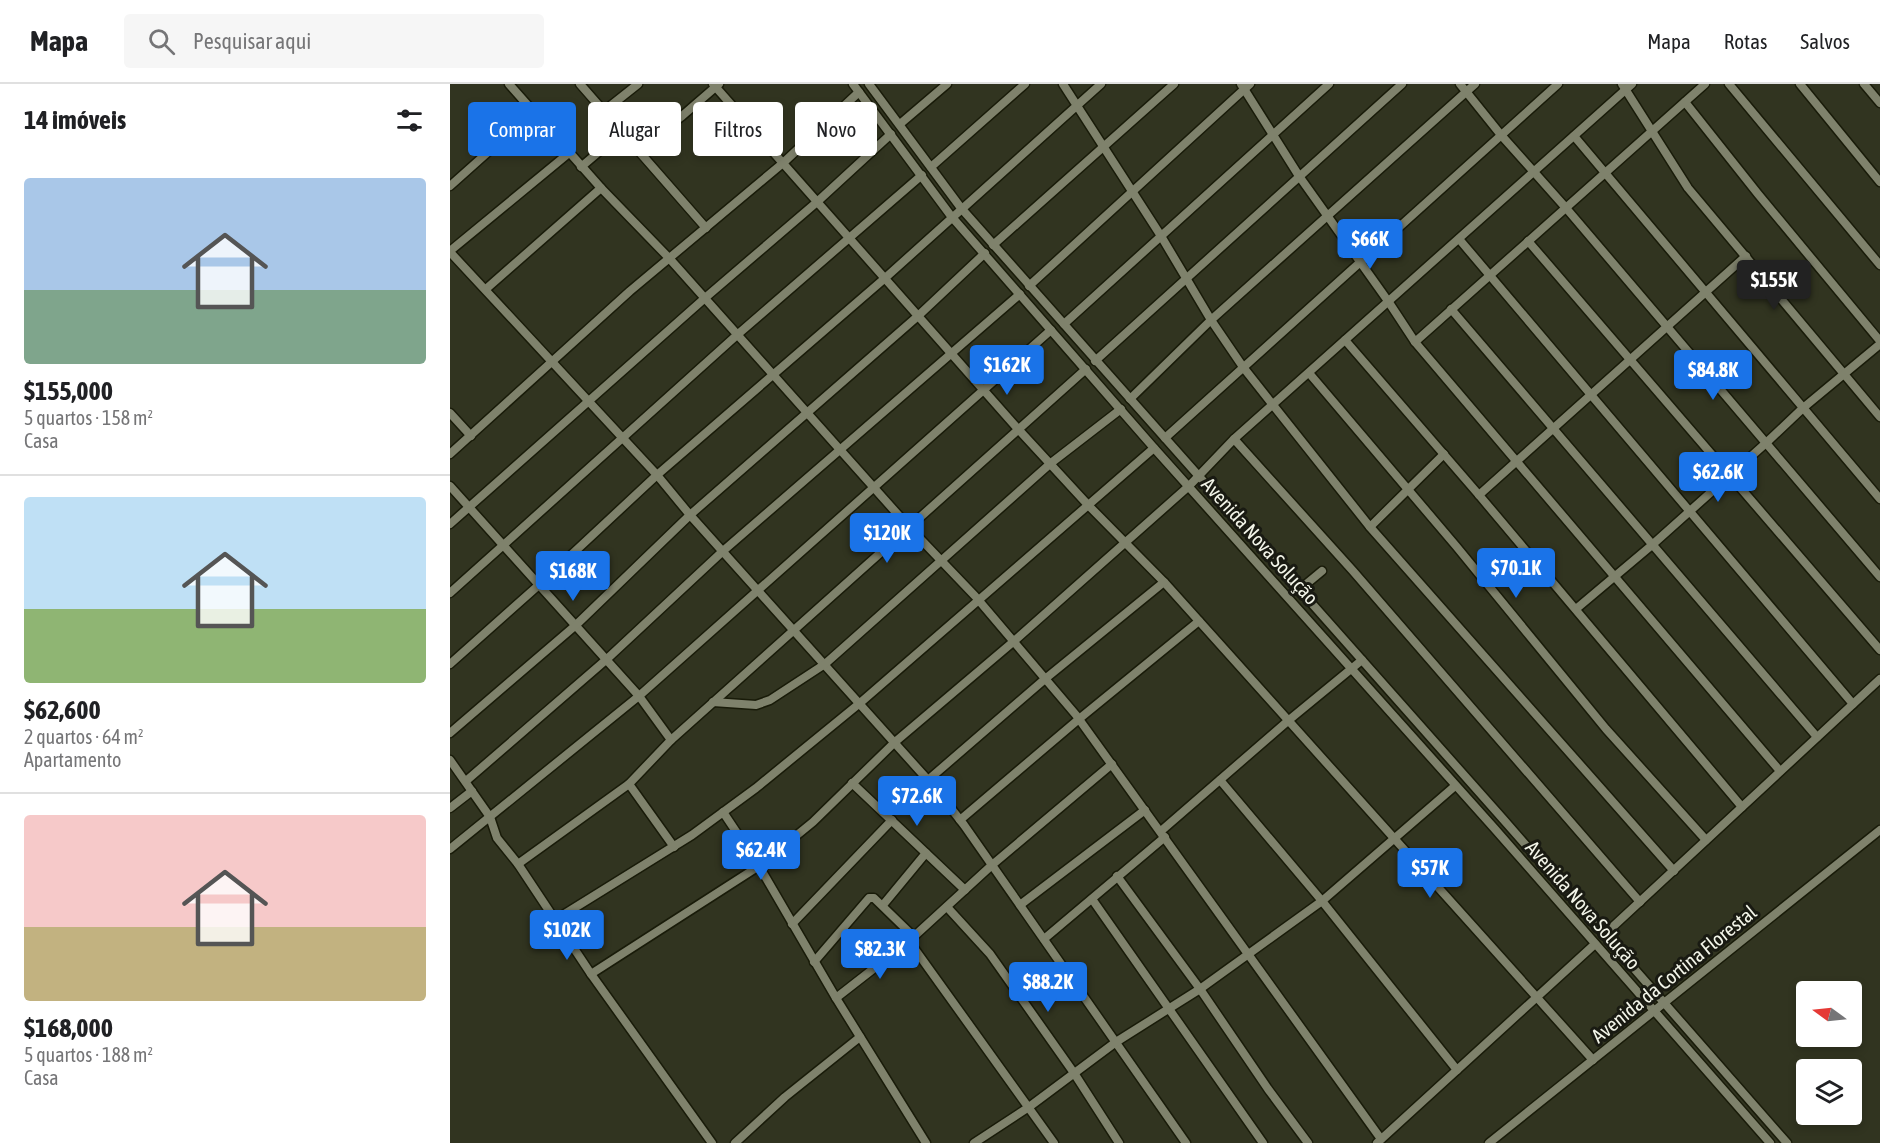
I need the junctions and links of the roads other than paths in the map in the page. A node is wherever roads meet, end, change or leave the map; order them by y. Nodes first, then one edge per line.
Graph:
1 (509, 84) edge
2 (580, 84) edge
3 (638, 84) edge
4 (853, 84) edge
5 (869, 84) edge
6 (947, 84) edge
7 (1025, 84) edge
8 (1063, 84) edge
9 (1101, 84) edge
10 (1174, 84) edge
11 (1329, 84) edge
12 (1402, 84) edge
13 (1460, 84) edge
14 (1475, 84) edge
15 (1558, 84) edge
16 (1705, 84) edge
17 (1729, 84) edge
18 (1800, 84) edge
19 (1864, 84) edge
20 (716, 85) edge
21 (1245, 86) edge
22 (1627, 86) edge
23 (859, 92) junction
24 (1466, 92) junction
25 (524, 102) edge
26 (596, 102) edge
27 (615, 102) edge
28 (1685, 102) junction
29 (1880, 103) edge
30 (1078, 105) junction
31 (681, 117) edge
32 (900, 124) junction
33 (1653, 130) junction
34 (891, 134) junction
35 (1273, 134) junction
36 (1501, 135) junction
37 (1574, 136) junction
38 (1103, 148) junction
39 (484, 156) edge
40 (565, 156) edge
41 (572, 156) edge
42 (594, 156) edge
43 (642, 156) edge
44 (783, 163) junction
45 (931, 166) junction
46 (581, 167) junction
47 (1533, 172) junction
48 (1605, 173) junction
49 (922, 175) junction
50 (1299, 176) junction
51 (1880, 182) edge
52 (450, 186) edge
53 (601, 188) junction
54 (1132, 192) junction
55 (817, 202) junction
56 (961, 208) junction
57 (1566, 208) junction
58 (1328, 215) junction
59 (951, 216) junction
60 (706, 228) junction
61 (1161, 236) junction
62 (849, 238) junction
63 (1458, 239) junction
64 (1528, 241) junction
65 (993, 245) junction
66 (450, 251) edge
67 (985, 253) junction
68 (1746, 256) junction
69 (669, 258) junction
70 (1360, 261) junction
71 (1880, 265) edge
72 (1490, 275) junction
73 (1186, 278) junction
74 (884, 279) junction
75 (1029, 286) junction
76 (486, 289) junction
77 (1706, 292) junction
78 (1020, 294) junction
79 (705, 298) junction
80 (1388, 301) junction
81 (1451, 309) junction
82 (918, 316) junction
83 (1211, 320) junction
84 (1064, 324) junction
85 (1667, 327) junction
86 (1051, 330) junction
87 (737, 334) junction
88 (1346, 340) junction
89 (1415, 342) junction
90 (1880, 342) edge
91 (952, 354) junction
92 (1629, 359) junction
93 (1095, 361) junction
94 (553, 362) junction
95 (1243, 367) junction
96 (1086, 369) junction
97 (1309, 373) junction
98 (1843, 373) junction
99 (773, 375) junction
100 (984, 389) junction
101 (1590, 394) junction
102 (1130, 399) junction
103 (589, 401) junction
104 (1273, 405) junction
105 (1803, 408) junction
106 (1121, 409) junction
107 (450, 412) edge
108 (807, 413) junction
109 (1880, 417) edge
110 (1553, 428) junction
111 (1018, 429) junction
112 (471, 436) junction
113 (622, 438) junction
114 (1165, 438) junction
115 (1234, 439) junction
116 (1766, 443) junction
117 (1154, 448) junction
118 (842, 450) junction
119 (450, 454) edge
120 (1444, 454) junction
121 (1516, 462) junction
122 (1051, 463) junction
123 (657, 475) junction
124 (1730, 475) junction
125 (1198, 476) junction
126 (450, 486) edge
127 (1189, 486) junction
128 (875, 488) junction
129 (1409, 491) junction
130 (1479, 495) junction
131 (1880, 499) edge
132 (470, 506) junction
133 (1089, 506) junction
134 (1689, 510) junction
135 (690, 515) junction
136 (450, 524) edge
137 (909, 526) junction
138 (1370, 527) junction
139 (1124, 542) junction
140 (504, 544) junction
141 (1652, 545) junction
142 (723, 551) junction
143 (941, 560) junction
144 (1322, 571) dead end
145 (1614, 576) junction
146 (1880, 577) edge
147 (1164, 582) junction
148 (540, 584) junction
149 (759, 590) junction
150 (1299, 590) junction
151 (450, 593) edge
152 (979, 601) junction
153 (1576, 609) junction
154 (1199, 621) junction
155 (576, 625) junction
156 (794, 629) junction
157 (1012, 642) junction
158 (1880, 650) edge
159 (607, 659) junction
160 (1362, 660) junction
161 (450, 664) edge
162 (825, 664) junction
163 (1352, 668) junction
164 (1045, 679) junction
165 (1880, 679) edge
166 (639, 696) junction
167 (713, 702) junction
168 (860, 703) junction
169 (1853, 704) junction
170 (1079, 719) junction
171 (1289, 720) junction
172 (450, 733) edge
173 (1817, 737) junction
174 (671, 740) junction
175 (895, 742) junction
176 (450, 760) edge
177 (1112, 764) junction
178 (1780, 771) junction
179 (928, 780) junction
180 (1220, 780) junction
181 (466, 781) junction
182 (852, 783) junction
183 (629, 784) junction
184 (1455, 786) junction
185 (472, 791) junction
186 (1742, 807) junction
187 (450, 808) edge
188 (1145, 810) junction
189 (723, 812) junction
190 (490, 817) junction
191 (892, 820) junction
192 (960, 820) junction
193 (1880, 830) edge
194 (1163, 834) junction
195 (1393, 838) junction
196 (1706, 840) junction
197 (674, 847) junction
198 (450, 849) edge
199 (926, 853) junction
200 (518, 864) junction
201 (992, 865) junction
202 (759, 866) junction
203 (1674, 871) junction
204 (1117, 876) junction
205 (965, 890) junction
206 (1092, 899) junction
207 (1322, 901) junction
208 (1640, 902) junction
209 (883, 905) junction
210 (1020, 905) junction
211 (947, 908) junction
212 (555, 920) junction
213 (792, 924) junction
214 (1605, 934) junction
215 (1044, 939) junction
216 (909, 940) junction
217 (1595, 944) junction
218 (1248, 954) junction
219 (814, 962) junction
220 (591, 974) junction
221 (1200, 989) junction
222 (1539, 997) junction
223 (836, 998) junction
224 (1665, 1002) junction
225 (1169, 1008) junction
226 (1654, 1011) junction
227 (860, 1037) junction
228 (1116, 1042) junction
229 (1593, 1060) junction
230 (1457, 1070) junction
231 (1074, 1073) junction
232 (1029, 1107) junction
233 (1379, 1141) edge
234 (712, 1143) edge
235 (735, 1143) edge
236 (926, 1143) edge
237 (974, 1143) edge
238 (1054, 1143) edge
239 (1119, 1143) edge
240 (1186, 1143) edge
241 (1263, 1143) edge
242 (1308, 1143) edge
243 (1489, 1143) edge
244 (1770, 1143) edge
245 (1787, 1143) edge

1 - 25 street
2 - 26 street
3 - 27 street
4 - 23 street, Avenida Nova Solução
5 - 32 street, Avenida Nova Solução
6 - 32 street
7 - 45 street
8 - 30 street
9 - 30 street
10 - 38 street
11 - 35 street
12 - 50 street
13 - 24 street
14 - 24 street
15 - 36 street
16 - 28 street
17 - 71 street
18 - 51 street
19 - 29 street
20 - 31 street
20 - 44 street
21 - 35 street
21 - 54 street
22 - 33 street
22 - 37 street
23 - 34 street, Avenida Nova Solução
23 - 44 street
24 - 36 street
24 - 58 street
28 - 33 street
28 - 90 street
30 - 38 street
30 - 56 street
32 - 45 street, Avenida Nova Solução
33 - 48 street
33 - 68 street
34 - 49 street, Avenida Nova Solução
34 - 55 street
35 - 50 street
35 - 61 street
36 - 47 street
36 - 70 street
37 - 47 street
37 - 48 street
38 - 54 street
38 - 65 street
39 - 52 street
40 - 66 street
41 - 46 street
42 - 46 street
43 - 60 street
44 - 55 street
44 - 60 street
45 - 56 street, Avenida Nova Solução
46 - 53 street
47 - 57 street
47 - 63 street
48 - 57 street
48 - 77 street
49 - 59 street, Avenida Nova Solução
49 - 62 street
50 - 58 street
50 - 73 street
53 - 69 street
53 - 76 street
54 - 61 street
54 - 75 street
55 - 62 street
55 - 79 street
56 - 59 street
56 - 65 street, Avenida Nova Solução
57 - 64 street
57 - 85 street
58 - 70 street
58 - 83 street
59 - 67 street, Avenida Nova Solução
59 - 74 street
60 - 69 street
61 - 73 street
61 - 84 street
62 - 74 street
62 - 87 street
63 - 72 street
63 - 80 street
64 - 72 street
64 - 92 street
65 - 75 street, Avenida Nova Solução
66 - 76 street
67 - 78 street, Avenida Nova Solução
67 - 82 street
68 - 77 street
68 - 98 street
69 - 79 street
69 - 94 street
70 - 80 street
70 - 95 street
72 - 81 street
72 - 101 street
73 - 83 street
73 - 93 street
74 - 82 street
74 - 99 street
75 - 84 street, Avenida Nova Solução
76 - 94 street
77 - 85 street
77 - 105 street
78 - 86 street, Avenida Nova Solução
78 - 91 street
79 - 87 street
79 - 103 street
80 - 88 street
80 - 89 street
81 - 89 street
81 - 110 street
82 - 91 street
82 - 108 street
83 - 95 street
83 - 102 street
84 - 93 street, Avenida Nova Solução
85 - 92 street
85 - 116 street
86 - 96 street, Avenida Nova Solução
86 - 100 street
87 - 99 street
87 - 113 street
88 - 97 street
88 - 120 street
89 - 121 street
90 - 98 street
91 - 100 street
91 - 118 street
92 - 101 street
92 - 124 street
93 - 102 street, Avenida Nova Solução
94 - 103 street
94 - 112 street
95 - 104 street
95 - 114 street
96 - 106 street, Avenida Nova Solução
96 - 111 street
97 - 104 street
97 - 129 street
98 - 105 street
98 - 109 street
99 - 108 street
99 - 123 street
100 - 111 street
100 - 128 street
101 - 110 street
101 - 134 street
102 - 114 street, Avenida Nova Solução
103 - 113 street
103 - 132 street
104 - 115 street
104 - 138 street
105 - 116 street
105 - 131 street
106 - 117 street, Avenida Nova Solução
106 - 122 street
107 - 112 street
108 - 118 street
108 - 135 street
110 - 121 street
110 - 141 street
111 - 122 street
111 - 137 street
112 - 119 street
113 - 123 street
113 - 140 street
114 - 125 street, Avenida Nova Solução
115 - 125 street
115 - 208 street
116 - 124 street
116 - 146 street
117 - 127 street, Avenida Nova Solução
117 - 133 street
118 - 128 street
118 - 142 street
120 - 129 street
120 - 130 street
121 - 130 street
121 - 145 street
122 - 133 street
122 - 143 street
123 - 135 street
123 - 148 street
124 - 134 street
124 - 158 street
125 - 127 street
125 - 150 street, Avenida Nova Solução
126 - 132 street
127 - 139 street
127 - 163 street, Avenida Nova Solução
128 - 137 street
128 - 149 street
129 - 138 street
129 - 196 street
130 - 153 street
132 - 136 street
132 - 140 street
133 - 139 street
133 - 152 street
134 - 141 street
134 - 169 street
135 - 142 street
135 - 155 street
137 - 143 street
137 - 156 street
138 - 203 street
139 - 147 street
139 - 157 street
140 - 148 street
140 - 151 street
141 - 145 street
141 - 173 street
142 - 149 street
142 - 159 street
143 - 152 street
143 - 162 street
144 - 150 street
145 - 153 street
145 - 178 street
147 - 154 street
147 - 164 street
148 - 155 street
148 - 161 street
149 - 156 street
149 - 166 street
150 - 160 street, Avenida Nova Solução
152 - 157 street
152 - 168 street
153 - 186 street
154 - 170 street
154 - 171 street
155 - 159 street
155 - 172 street
156 - 162 street
156 - 167 street
157 - 164 street
157 - 175 street
159 - 166 street
159 - 181 street
160 - 163 street
160 - 214 street, Avenida Nova Solução
162 - 167 street
162 - 168 street
163 - 171 street
163 - 184 street, Avenida Nova Solução
164 - 170 street
164 - 179 street
165 - 169 street
166 - 174 street
166 - 190 street
167 - 174 street
168 - 175 street
168 - 189 street
169 - 173 street
170 - 177 street
170 - 192 street
171 - 180 street
171 - 195 street
173 - 178 street
174 - 183 street
175 - 179 street
175 - 182 street
176 - 181 street
177 - 188 street
177 - 201 street
178 - 186 street
179 - 192 street
180 - 194 street
180 - 207 street
181 - 185 street
182 - 191 street
182 - 202 street
183 - 197 street
183 - 200 street
184 - 195 street
184 - 217 street, Avenida Nova Solução
185 - 187 street
185 - 190 street
186 - 196 street
188 - 194 street
188 - 210 street
189 - 197 street
189 - 202 street
190 - 198 street
190 - 200 street
191 - 199 street
191 - 213 street
192 - 201 street
193 - 224 street, Avenida da Cortina Florestal
194 - 204 street
194 - 218 street
195 - 207 street
195 - 222 street
196 - 203 street
197 - 212 street
199 - 205 street
199 - 209 street
200 - 212 street
201 - 205 street
201 - 210 street
202 - 213 street
202 - 220 street
203 - 208 street
204 - 206 street
204 - 221 street
205 - 211 street
206 - 215 street
206 - 225 street
207 - 218 street
207 - 230 street
208 - 214 street
209 - 216 street
209 - 219 street
210 - 215 street
211 - 216 street
211 - 231 street
212 - 220 street
213 - 219 street
214 - 224 street, Avenida Nova Solução
215 - 228 street
216 - 223 street
216 - 232 street
217 - 222 street
217 - 226 street, Avenida Nova Solução
218 - 221 street
218 - 233 street
219 - 223 street
220 - 234 street
221 - 225 street
221 - 242 street
222 - 229 street
222 - 230 street
223 - 227 street
224 - 226 street, Avenida da Cortina Florestal
224 - 245 street, Avenida Nova Solução
225 - 228 street
225 - 241 street
226 - 229 street, Avenida da Cortina Florestal
226 - 244 street, Avenida Nova Solução
227 - 235 street
227 - 236 street
228 - 231 street
228 - 240 street
229 - 243 street, Avenida da Cortina Florestal
230 - 233 street
231 - 232 street
231 - 239 street
232 - 237 street
232 - 238 street

